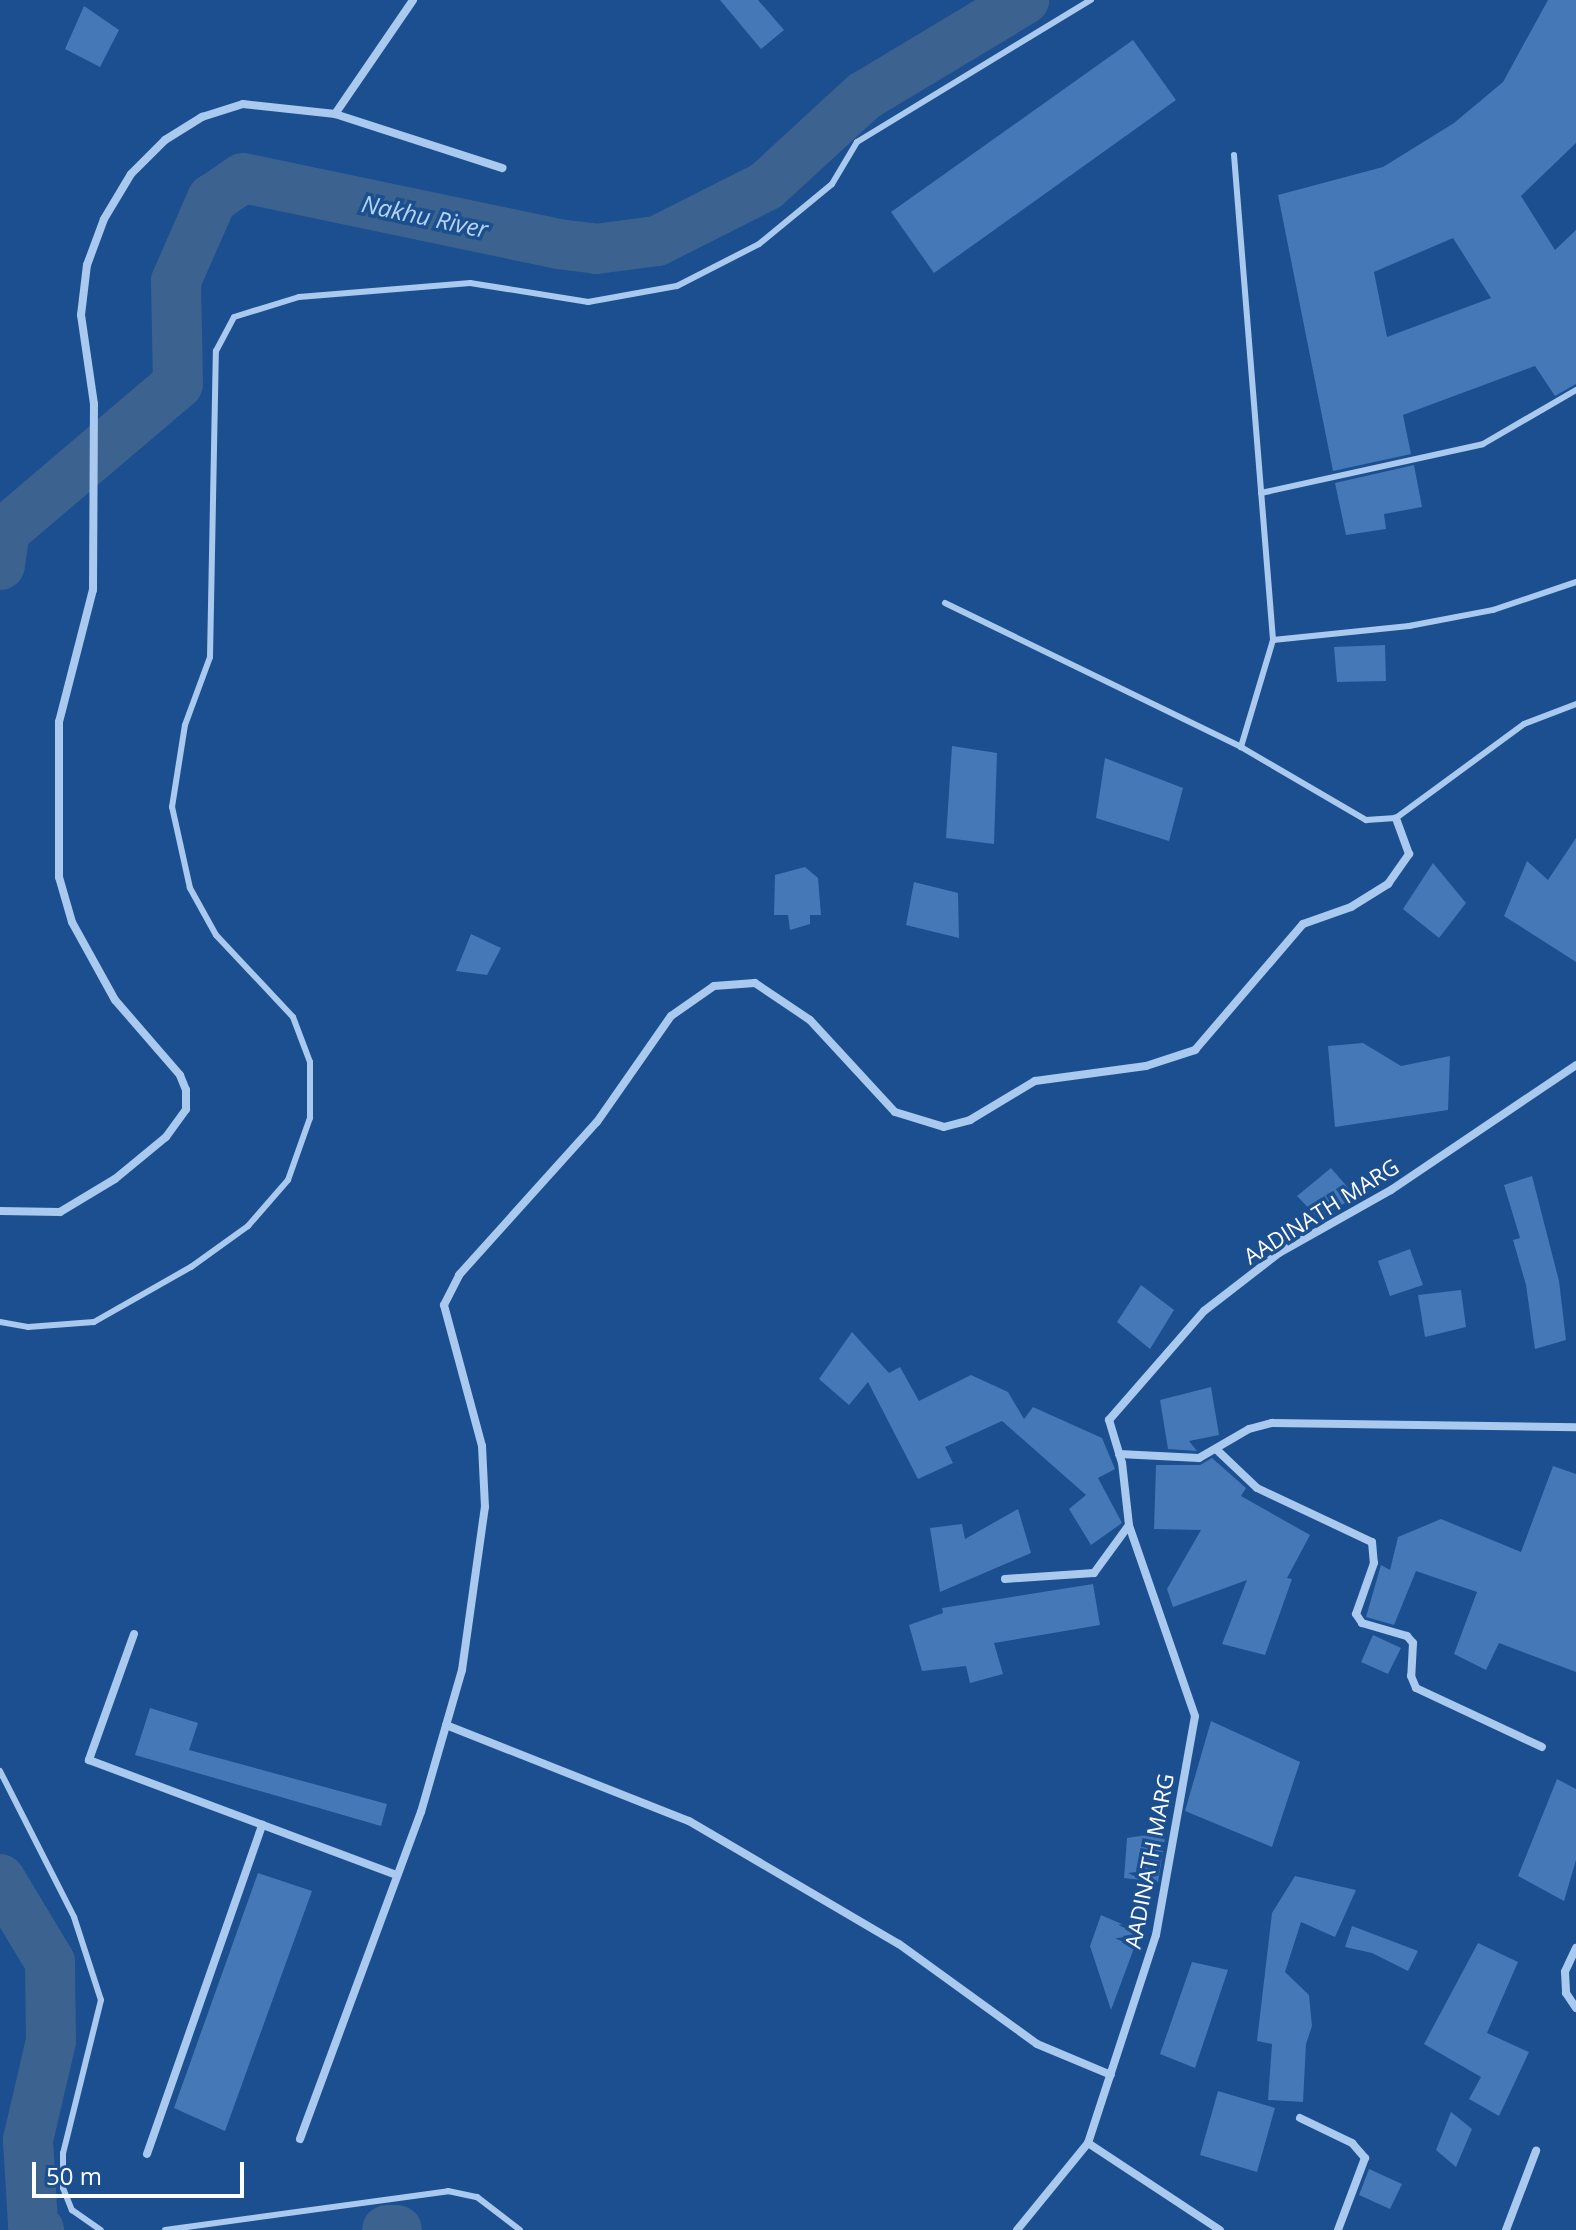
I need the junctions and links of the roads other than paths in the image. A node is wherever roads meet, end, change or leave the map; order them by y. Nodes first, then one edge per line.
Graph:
1 (413, 0) edge
2 (1091, 0) edge
3 (335, 114) junction
4 (1234, 155) dead end
5 (502, 168) dead end
6 (1576, 390) edge
7 (1261, 493) junction
8 (1576, 582) edge
9 (945, 603) dead end
10 (1273, 640) junction
11 (1576, 704) edge
12 (1241, 747) junction
13 (1396, 818) junction
14 (1576, 1065) edge
15 (0, 1211) edge
16 (0, 1322) edge
17 (1576, 1427) edge
18 (1217, 1450) junction
19 (1121, 1458) junction
20 (1129, 1525) junction
21 (1005, 1579) dead end
22 (134, 1634) dead end
23 (446, 1725) junction
24 (1542, 1747) dead end
25 (0, 1771) edge
26 (262, 1825) junction
27 (397, 1875) junction
28 (1576, 1948) edge
29 (1576, 2008) edge
30 (1111, 2075) junction
31 (1300, 2118) dead end
32 (300, 2139) dead end
33 (1088, 2143) junction
34 (1536, 2151) dead end
35 (147, 2154) dead end
36 (101, 2230) edge
37 (165, 2230) edge
38 (520, 2230) edge
39 (1017, 2230) edge
40 (1220, 2230) edge
41 (1338, 2230) edge
42 (1506, 2230) edge

1 - 3 street
2 - 16 lane
3 - 5 street
3 - 15 street
4 - 7 lane
6 - 7 lane
7 - 10 lane
8 - 10 lane
9 - 12 lane
10 - 12 lane
11 - 13 lane
12 - 13 lane
13 - 23 street
14 - 19 street, AADINATH MARG
17 - 18 street
18 - 19 street
18 - 24 street
19 - 20 street, AADINATH MARG
20 - 21 street
20 - 30 street, AADINATH MARG
22 - 26 street
23 - 27 street
23 - 30 street
25 - 36 lane
26 - 27 street
26 - 35 street
27 - 32 street
28 - 29 street
30 - 33 street, AADINATH MARG
31 - 41 street
33 - 39 street, AADINATH MARG
33 - 40 street
34 - 42 street
37 - 38 lane

